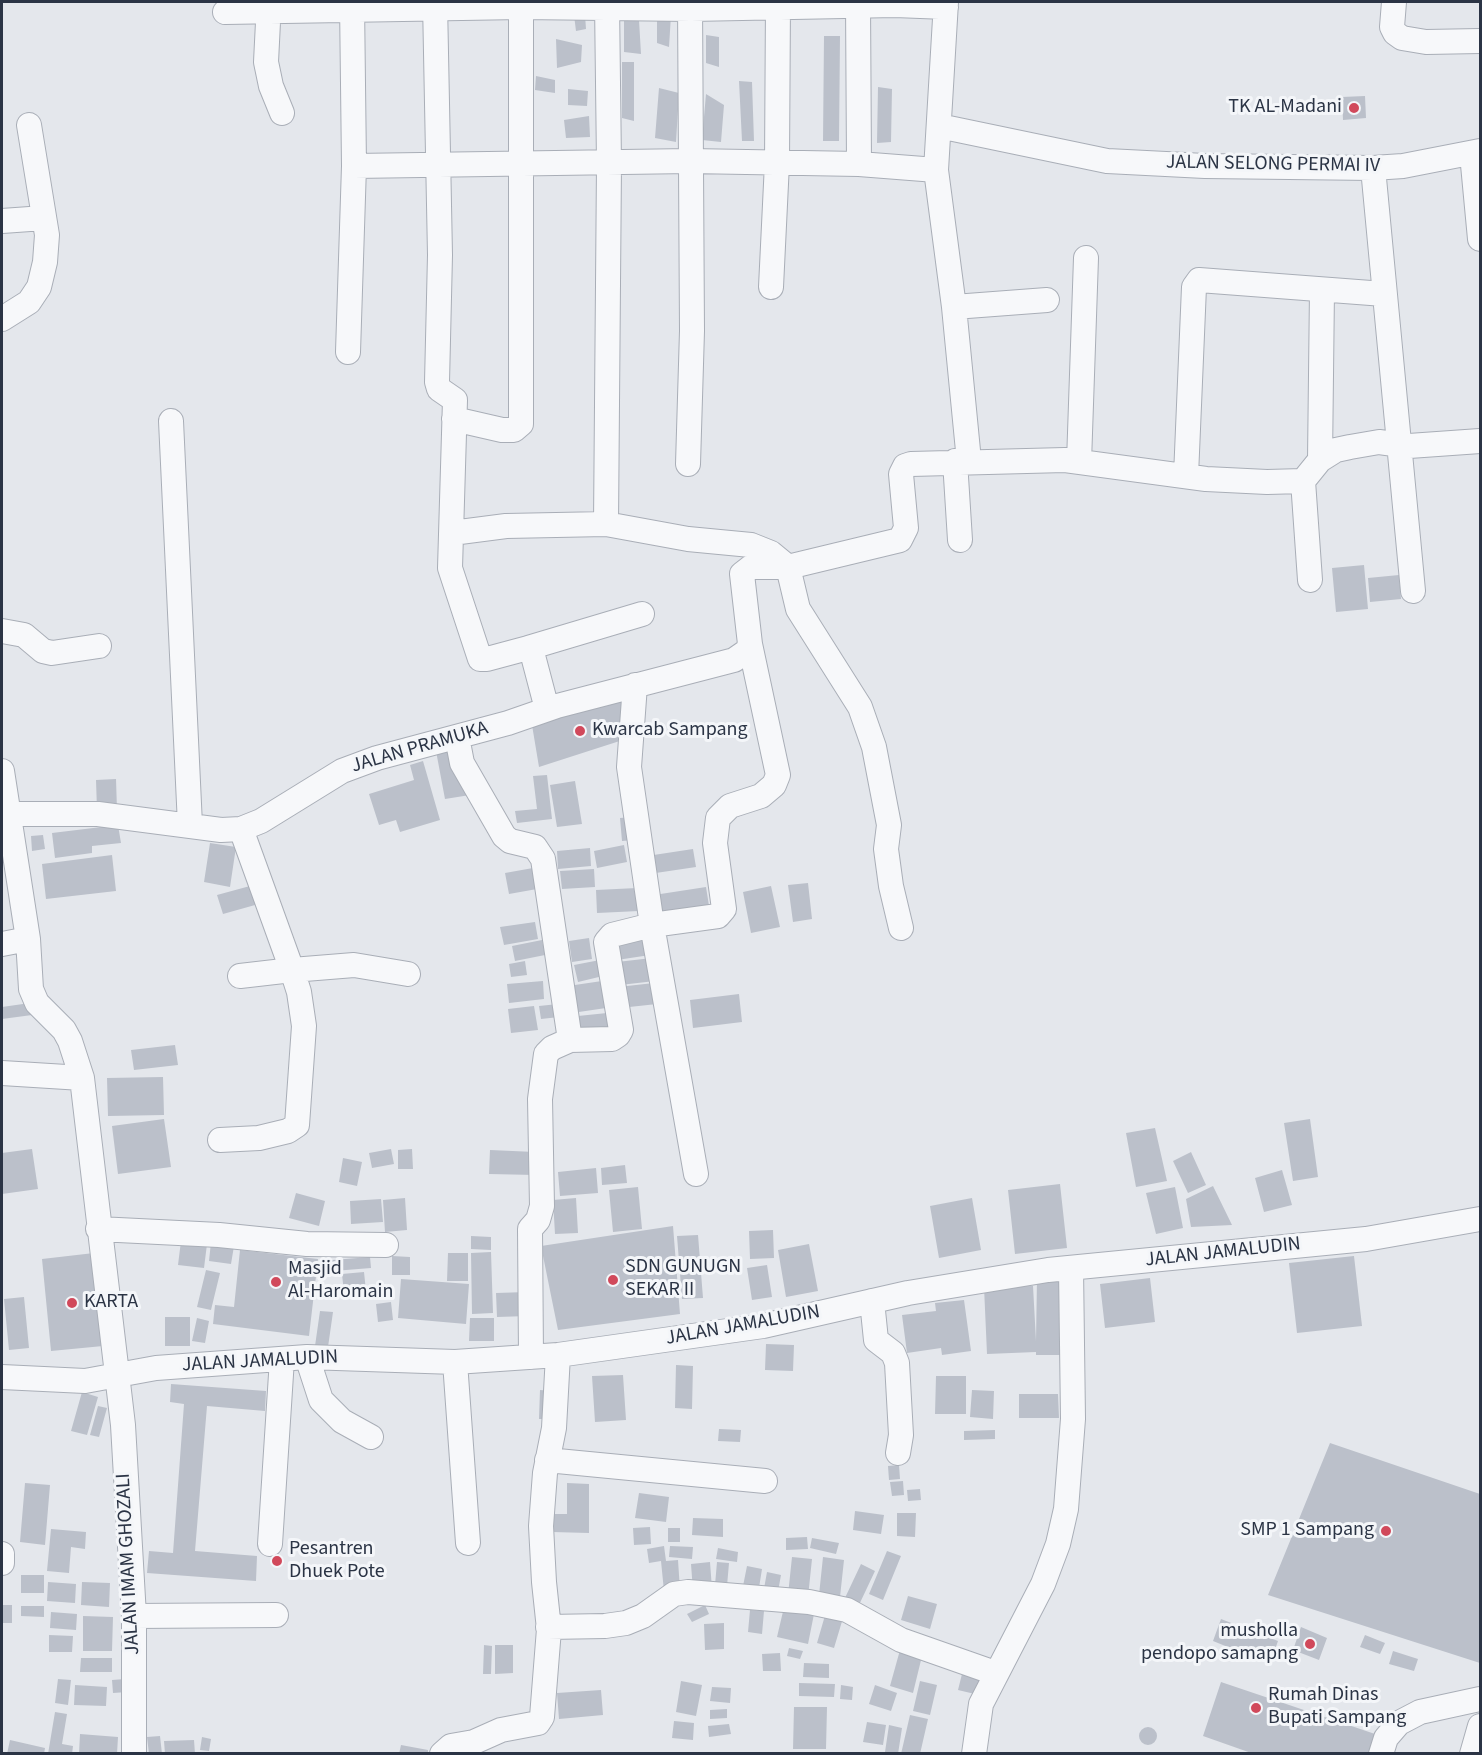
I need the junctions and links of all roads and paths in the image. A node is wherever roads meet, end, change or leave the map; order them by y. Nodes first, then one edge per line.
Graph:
1 (1394, 2) edge
2 (521, 4) edge
3 (778, 4) edge
4 (858, 4) edge
5 (946, 4) edge
6 (435, 5) edge
7 (607, 5) edge
8 (691, 5) edge
9 (352, 6) edge
10 (269, 7) edge
11 (225, 12) dead end
12 (1480, 41) edge
13 (282, 113) dead end
14 (29, 125) dead end
15 (939, 126) junction
16 (1476, 152) edge
17 (690, 161) junction
18 (777, 163) junction
19 (439, 164) junction
20 (609, 164) junction
21 (859, 164) junction
22 (523, 165) junction
23 (354, 166) junction
24 (1373, 168) junction
25 (936, 170) junction
26 (44, 218) junction
27 (2, 221) edge
28 (1480, 239) edge
29 (1086, 258) dead end
30 (771, 287) dead end
31 (1322, 290) junction
32 (1384, 294) junction
33 (1047, 300) dead end
34 (954, 307) junction
35 (2, 319) edge
36 (348, 352) dead end
37 (454, 419) junction
38 (171, 421) dead end
39 (1480, 441) edge
40 (1399, 445) junction
41 (1320, 460) junction
42 (962, 461) junction
43 (1079, 462) junction
44 (688, 464) dead end
45 (1186, 476) junction
46 (1304, 481) junction
47 (606, 524) junction
48 (452, 533) junction
49 (960, 540) dead end
50 (788, 567) junction
51 (1310, 580) dead end
52 (1413, 591) dead end
53 (642, 614) dead end
54 (2, 631) edge
55 (750, 644) junction
56 (99, 646) dead end
57 (528, 648) junction
58 (635, 685) junction
59 (547, 709) junction
60 (457, 737) junction
61 (2, 771) edge
62 (8, 814) junction
63 (190, 825) junction
64 (241, 829) junction
65 (652, 925) junction
66 (901, 928) dead end
67 (28, 939) junction
68 (2, 944) edge
69 (292, 970) junction
70 (408, 974) dead end
71 (240, 976) dead end
72 (570, 1040) junction
73 (2, 1073) edge
74 (82, 1078) junction
75 (220, 1140) dead end
76 (696, 1174) dead end
77 (1480, 1219) edge
78 (98, 1230) junction
79 (386, 1245) dead end
80 (1071, 1268) junction
81 (872, 1301) junction
82 (558, 1355) junction
83 (306, 1357) junction
84 (531, 1357) junction
85 (282, 1359) junction
86 (455, 1362) junction
87 (117, 1376) junction
88 (2, 1377) edge
89 (371, 1437) dead end
90 (898, 1453) dead end
91 (547, 1460) junction
92 (765, 1481) dead end
93 (468, 1543) dead end
94 (270, 1544) dead end
95 (2, 1554) edge
96 (2, 1563) edge
97 (276, 1615) dead end
98 (134, 1616) junction
99 (548, 1627) junction
100 (995, 1673) junction
101 (1480, 1699) edge
102 (1480, 1726) edge
103 (134, 1754) edge
104 (442, 1754) edge
105 (974, 1754) edge
106 (1381, 1754) edge
107 (1472, 1754) edge

1 - 12 street
2 - 6 street
2 - 7 street
2 - 22 street
3 - 4 street
3 - 8 street
3 - 18 street
4 - 5 street
4 - 21 street
5 - 15 street
6 - 9 street
6 - 19 street
7 - 8 street
7 - 20 street
8 - 17 street
9 - 10 street
9 - 23 street
10 - 11 street
10 - 13 street
14 - 26 street
15 - 24 street, JALAN SELONG PERMAI IV
15 - 25 street
16 - 24 street, JALAN SELONG PERMAI IV
16 - 28 street
17 - 18 street
17 - 20 street
17 - 44 street
18 - 21 street
18 - 30 street
19 - 22 street
19 - 23 street
19 - 37 street
20 - 22 street
20 - 47 street
21 - 25 street
22 - 37 street
23 - 36 street
24 - 32 street
25 - 34 street
26 - 27 street
26 - 35 street
29 - 43 street
31 - 32 street
31 - 41 street
31 - 45 street
32 - 40 street
33 - 34 street
34 - 42 street
37 - 48 street
38 - 63 street
39 - 40 street
40 - 41 street
40 - 52 street
41 - 46 street
42 - 43 street
42 - 49 street
42 - 50 street
43 - 45 street
45 - 46 street
46 - 51 street
47 - 48 street
47 - 50 street
48 - 57 street
50 - 55 street
50 - 66 street
53 - 57 street
54 - 56 street
55 - 58 street, JALAN PRAMUKA
55 - 65 street
57 - 59 street
58 - 59 street, JALAN PRAMUKA
58 - 65 street
59 - 60 street, JALAN PRAMUKA
60 - 64 street, JALAN PRAMUKA
60 - 72 street
61 - 62 street, JALAN IMAM GHOZALI
62 - 63 street, JALAN PRAMUKA
62 - 67 street, JALAN IMAM GHOZALI
63 - 64 street, JALAN PRAMUKA
64 - 69 street
65 - 72 street
65 - 76 street
67 - 68 street
67 - 74 street, JALAN IMAM GHOZALI
69 - 70 street
69 - 71 street
69 - 75 street
72 - 84 street
73 - 74 street
74 - 78 street, JALAN IMAM GHOZALI
77 - 80 street, JALAN JAMALUDIN
78 - 79 street
78 - 87 street, JALAN IMAM GHOZALI
80 - 81 street, JALAN JAMALUDIN
80 - 100 street
81 - 82 street, JALAN JAMALUDIN
81 - 90 street
82 - 84 street, JALAN JAMALUDIN
82 - 91 street
83 - 85 street, JALAN JAMALUDIN
83 - 86 street, JALAN JAMALUDIN
83 - 89 street
84 - 86 street, JALAN JAMALUDIN
85 - 87 street, JALAN JAMALUDIN
85 - 94 street
86 - 93 street
87 - 88 street, JALAN JAMALUDIN
87 - 98 street, JALAN IMAM GHOZALI
91 - 92 street
91 - 99 street
95 - 96 street
97 - 98 street
98 - 103 street, JALAN IMAM GHOZALI
99 - 100 street
99 - 104 street
100 - 105 street
101 - 106 street
102 - 107 street

